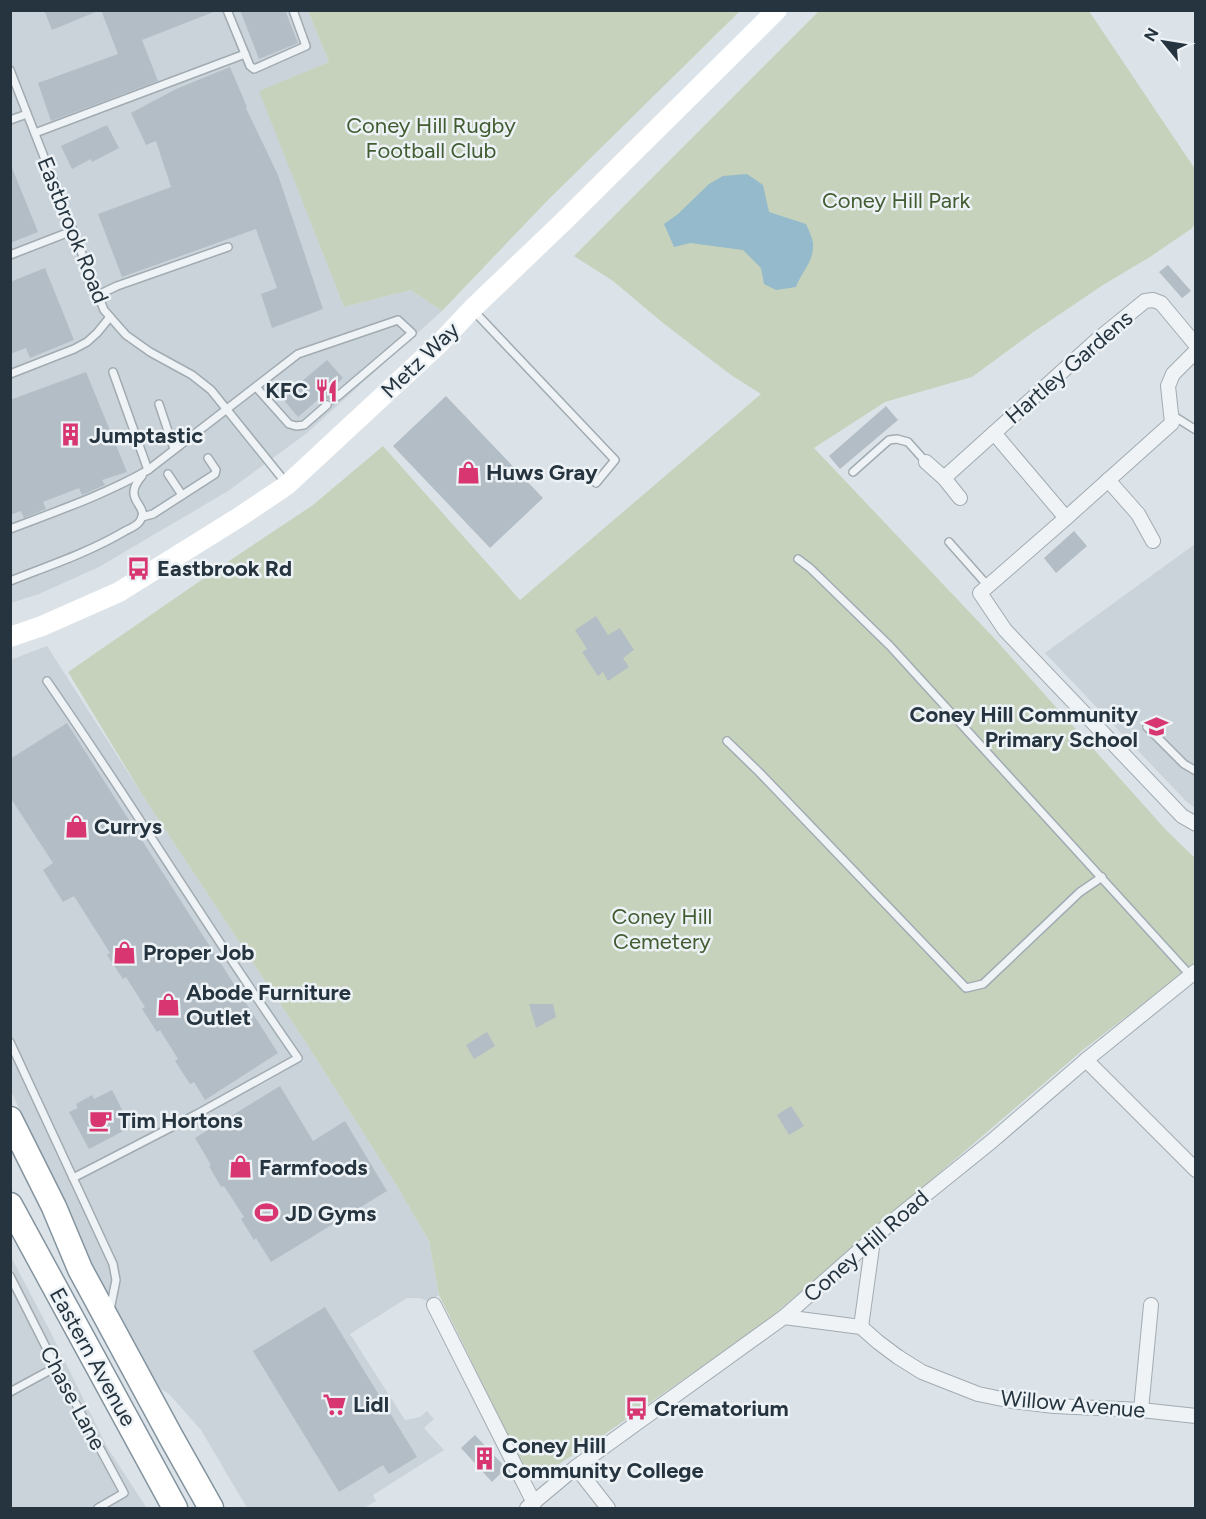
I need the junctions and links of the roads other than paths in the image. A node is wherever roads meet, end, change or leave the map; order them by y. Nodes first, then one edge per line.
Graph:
1 (227, 10) edge
2 (293, 10) edge
3 (777, 10) edge
4 (245, 54) junction
5 (10, 70) edge
6 (27, 114) junction
7 (10, 120) edge
8 (35, 133) junction
9 (72, 231) junction
10 (228, 247) dead end
11 (10, 255) edge
12 (98, 295) junction
13 (472, 309) junction
14 (110, 317) junction
15 (1196, 345) edge
16 (1196, 351) edge
17 (112, 372) dead end
18 (10, 374) edge
19 (256, 387) junction
20 (338, 396) dead end
21 (159, 404) dead end
22 (327, 405) dead end
23 (226, 409) junction
24 (1171, 414) junction
25 (1196, 430) edge
26 (994, 433) junction
27 (174, 449) junction
28 (208, 458) dead end
29 (926, 462) joint
30 (147, 470) junction
31 (853, 472) dead end
32 (168, 474) dead end
33 (944, 478) junction
34 (1108, 480) junction
35 (596, 483) dead end
36 (287, 485) junction
37 (182, 495) junction
38 (960, 498) dead end
39 (142, 517) junction
40 (1066, 518) junction
41 (10, 529) edge
42 (1153, 541) dead end
43 (949, 542) dead end
44 (798, 559) dead end
45 (10, 581) edge
46 (988, 586) junction
47 (10, 637) edge
48 (47, 681) dead end
49 (1147, 727) dead end
50 (727, 741) dead end
51 (1196, 771) edge
52 (1196, 824) edge
53 (1102, 877) junction
54 (1193, 973) edge
55 (10, 1042) edge
56 (1086, 1060) junction
57 (10, 1119) edge
58 (1196, 1170) edge
59 (73, 1178) junction
60 (10, 1205) edge
61 (873, 1240) junction
62 (10, 1276) edge
63 (434, 1305) dead end
64 (1151, 1305) dead end
65 (784, 1317) junction
66 (108, 1321) junction
67 (861, 1327) junction
68 (56, 1367) junction
69 (10, 1392) edge
70 (1142, 1410) junction
71 (1196, 1416) edge
72 (576, 1467) junction
73 (530, 1506) edge
74 (98, 1509) edge
75 (175, 1509) edge
76 (211, 1509) edge
77 (608, 1509) edge

1 - 4 lane
2 - 4 lane
3 - 13 street, Metz Way
4 - 8 lane
5 - 6 lane, Eastbrook Road
6 - 7 lane
6 - 8 lane, Eastbrook Road
8 - 9 lane, Eastbrook Road
9 - 11 lane
9 - 12 lane, Eastbrook Road
10 - 12 lane
12 - 14 lane, Eastbrook Road
13 - 35 lane
13 - 36 street, Metz Way
14 - 18 lane
14 - 23 lane, Eastbrook Road
15 - 26 street, Hartley Gardens
16 - 24 street
17 - 30 lane
19 - 20 lane
19 - 22 lane
19 - 23 lane
21 - 27 lane
23 - 27 lane
23 - 36 lane, Eastbrook Road
24 - 25 lane
24 - 34 street
26 - 33 street, Hartley Gardens
26 - 40 street, Hartley Gardens
27 - 30 lane
28 - 37 lane
29 - 31 lane
29 - 33 street
30 - 39 lane
30 - 41 lane
32 - 37 lane
33 - 38 street
34 - 40 street
34 - 42 street
36 - 47 street, Metz Way
37 - 39 lane
39 - 45 lane
40 - 46 street
43 - 46 lane
44 - 53 lane
46 - 52 street
48 - 59 lane
49 - 51 lane
50 - 53 lane
53 - 54 lane
54 - 56 street, Coney Hill Road
55 - 59 lane, Eastern Avenue
56 - 58 street
56 - 61 street, Coney Hill Road
57 - 66 highway, Eastern Avenue
59 - 66 lane, Eastern Avenue
60 - 75 highway, Eastern Avenue
61 - 65 street, Coney Hill Road
61 - 67 street
62 - 68 lane, Chase Lane
63 - 73 street
64 - 70 street
65 - 67 street
65 - 72 street, Coney Hill Road
66 - 76 highway, Eastern Avenue
67 - 70 street, Willow Avenue
68 - 69 lane
68 - 74 lane, Chase Lane
70 - 71 street, Willow Avenue
72 - 73 street, Coney Hill Road
72 - 77 street

